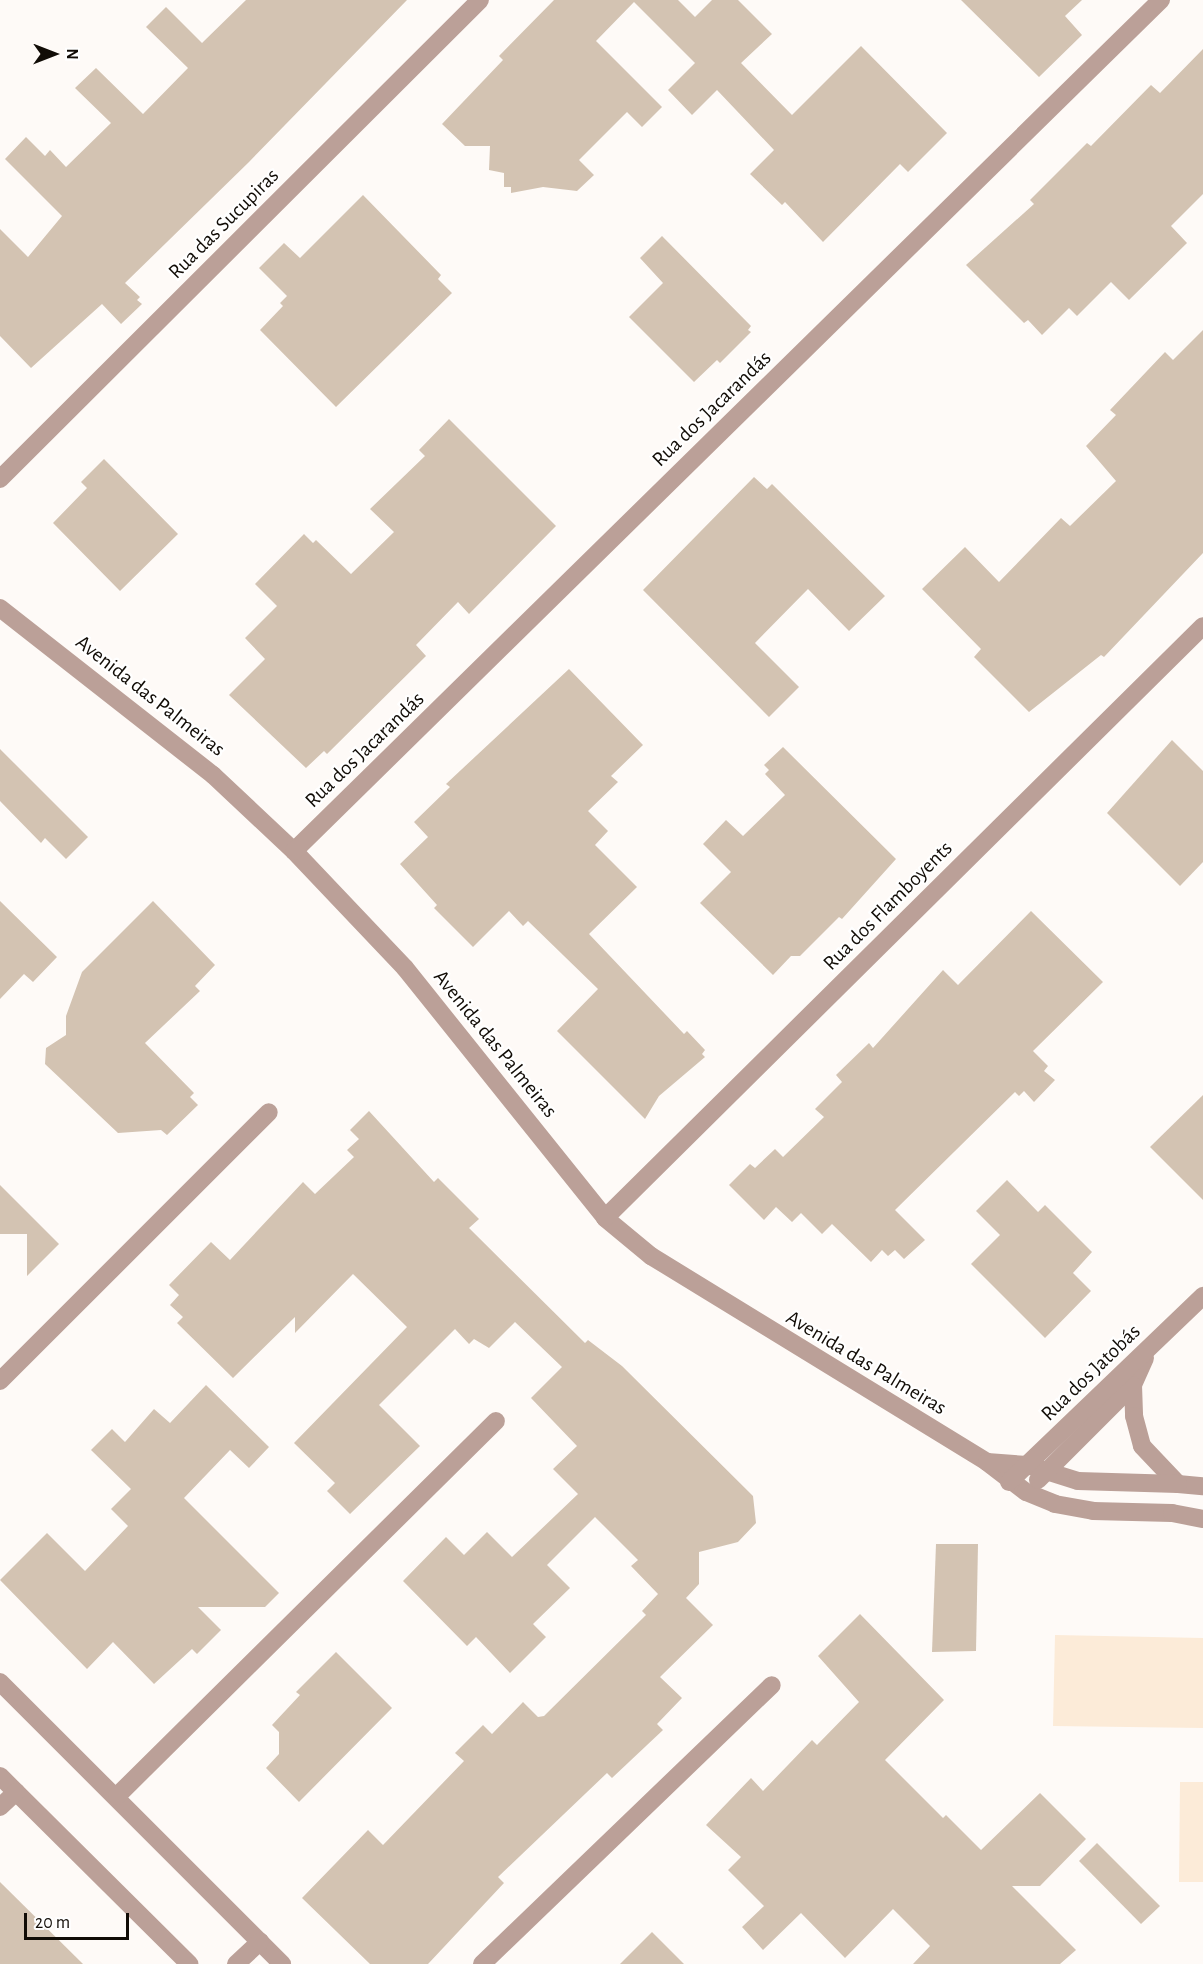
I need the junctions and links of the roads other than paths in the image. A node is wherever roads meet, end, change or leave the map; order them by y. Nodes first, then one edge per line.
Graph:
1 (480, 0) edge
2 (1161, 0) edge
3 (0, 479) edge
4 (0, 608) edge
5 (1203, 626) edge
6 (294, 851) junction
7 (269, 1112) dead end
8 (605, 1218) junction
9 (1203, 1296) edge
10 (1148, 1350) junction
11 (0, 1381) edge
12 (1133, 1385) junction
13 (496, 1421) dead end
14 (987, 1462) junction
15 (1027, 1465) junction
16 (1045, 1473) junction
17 (1009, 1482) junction
18 (1178, 1484) junction
19 (1203, 1486) edge
20 (1026, 1492) junction
21 (1203, 1519) edge
22 (0, 1682) edge
23 (772, 1685) dead end
24 (0, 1776) edge
25 (16, 1792) junction
26 (117, 1796) junction
27 (0, 1807) edge
28 (260, 1942) junction
29 (189, 1964) edge
30 (236, 1964) edge
31 (282, 1964) edge
32 (482, 1964) edge

1 - 3 street, Rua das Sucupiras
2 - 6 street, Rua dos Jacarandás
4 - 6 street, Avenida das Palmeiras
5 - 8 street, Rua dos Flamboyents
6 - 8 street, Avenida das Palmeiras
7 - 11 street
8 - 14 street, Avenida das Palmeiras
9 - 10 street, Rua dos Jatobás
10 - 12 street
10 - 15 street, Rua dos Jatobás
12 - 16 street, Rua dos Jatobás
12 - 18 street
13 - 26 street
14 - 15 street, Avenida das Palmeiras
14 - 17 street, Avenida das Palmeiras
15 - 16 street, Avenida das Palmeiras
15 - 17 street, Rua dos Jatobás
16 - 18 street, Avenida das Palmeiras
16 - 20 street, Rua dos Jatobás
17 - 20 street, Avenida das Palmeiras
18 - 19 street, Avenida das Palmeiras
20 - 21 street, Avenida das Palmeiras
22 - 26 street
23 - 32 street
24 - 25 street
25 - 27 street
25 - 29 street
26 - 28 street
28 - 30 street
28 - 31 street

